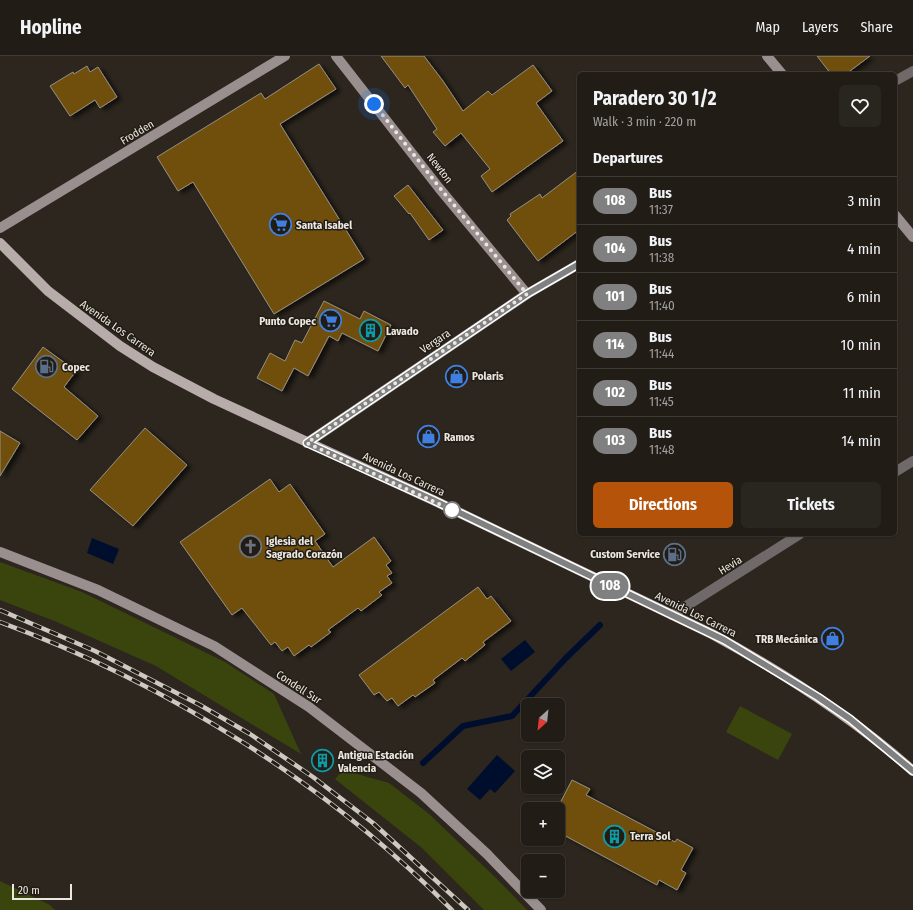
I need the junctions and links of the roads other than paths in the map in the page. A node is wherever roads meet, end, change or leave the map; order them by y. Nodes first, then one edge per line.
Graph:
1 (285, 56) edge
2 (336, 56) edge
3 (767, 56) edge
4 (913, 71) edge
5 (780, 72) edge
6 (897, 80) edge
7 (897, 217) edge
8 (0, 228) edge
9 (913, 237) edge
10 (0, 243) edge
11 (577, 265) edge
12 (527, 294) junction
13 (307, 443) junction
14 (913, 461) edge
15 (897, 471) edge
16 (797, 536) edge
17 (0, 552) edge
18 (672, 615) junction
19 (913, 770) edge
20 (541, 910) edge

1 - 8 street, Frodden
2 - 12 street, Newton
3 - 5 street
4 - 6 street
7 - 9 street
10 - 13 main road, Avenida Los Carrera
11 - 12 street, Vergara
12 - 13 street, Vergara
13 - 18 main road, Avenida Los Carrera
14 - 15 street
16 - 18 street, Hevia
17 - 20 street, Condell Sur
18 - 19 main road, Avenida Los Carrera

